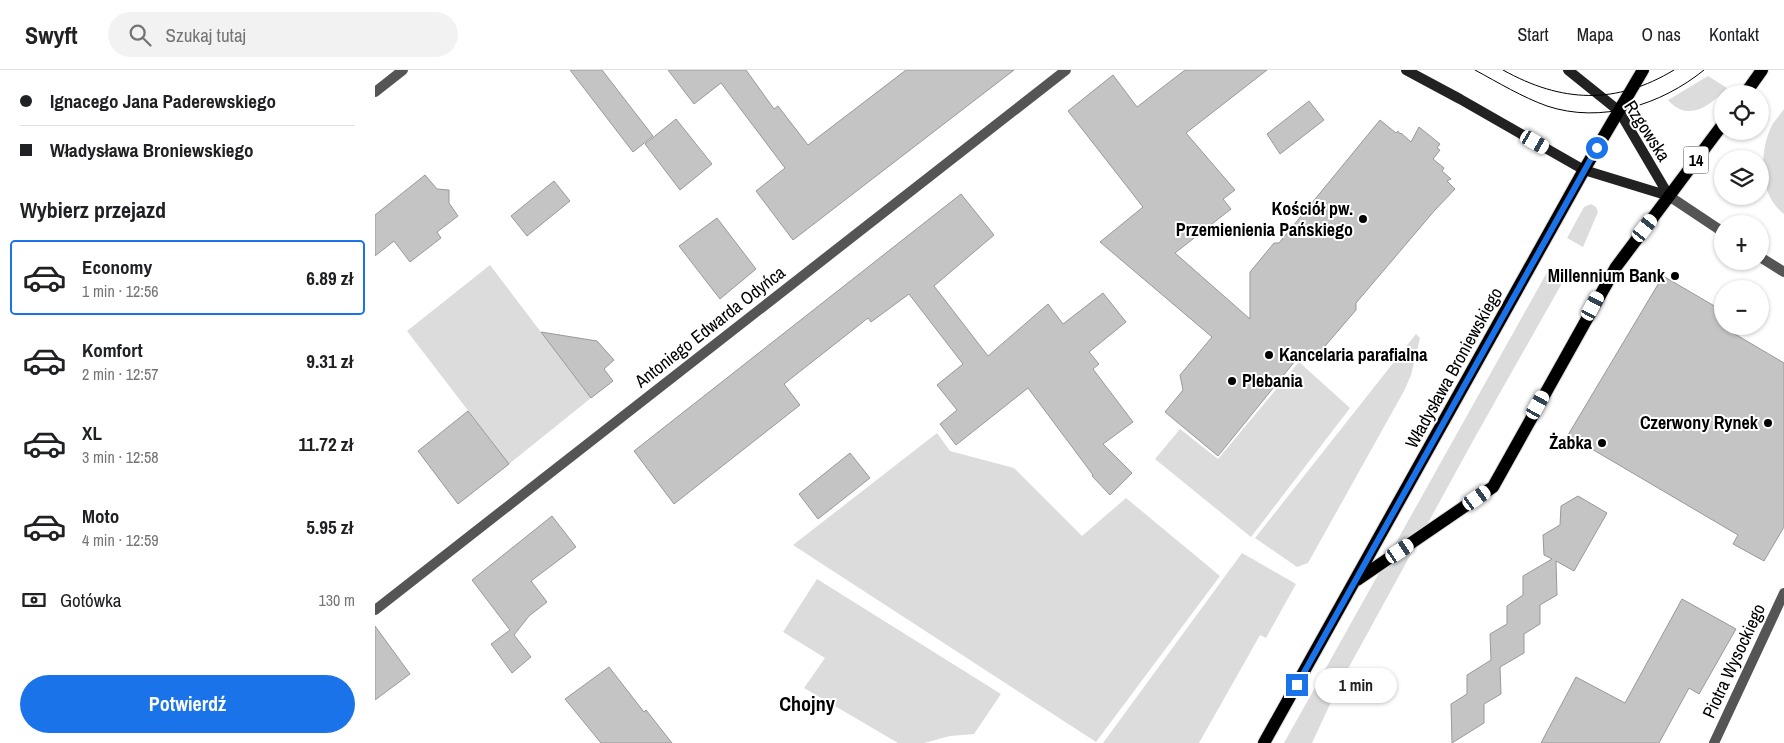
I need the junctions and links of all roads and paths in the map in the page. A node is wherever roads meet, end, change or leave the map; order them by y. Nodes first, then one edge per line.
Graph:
1 (403, 70) edge
2 (1066, 70) edge
3 (1407, 70) edge
4 (1568, 70) edge
5 (1643, 70) edge
6 (1762, 70) edge
7 (1751, 85) edge
8 (375, 92) edge
9 (1619, 110) junction
10 (1714, 136) edge
11 (1584, 170) junction
12 (1669, 196) junction
13 (1714, 226) edge
14 (1769, 263) edge
15 (1784, 272) edge
16 (1353, 583) junction
17 (1784, 593) edge
18 (1781, 607) edge
19 (375, 610) edge
20 (1264, 743) edge
21 (1713, 743) edge

1 - 8 street
2 - 19 street, Antoniego Edwarda Odyńca
3 - 11 main road, Rzgowska
4 - 9 main road, Rzgowska
5 - 9 main road, 14
6 - 7 main road
9 - 11 main road, 14
9 - 12 main road, Rzgowska
10 - 12 main road, 14
11 - 12 main road, Rzgowska
11 - 16 main road, Władysława Broniewskiego / 14
12 - 13 street, Rzgowska
12 - 16 main road, Władysława Broniewskiego / 14
14 - 15 street
16 - 20 main road, Władysława Broniewskiego / 14
17 - 18 street, Piotra Wysockiego
18 - 21 street, Piotra Wysockiego

